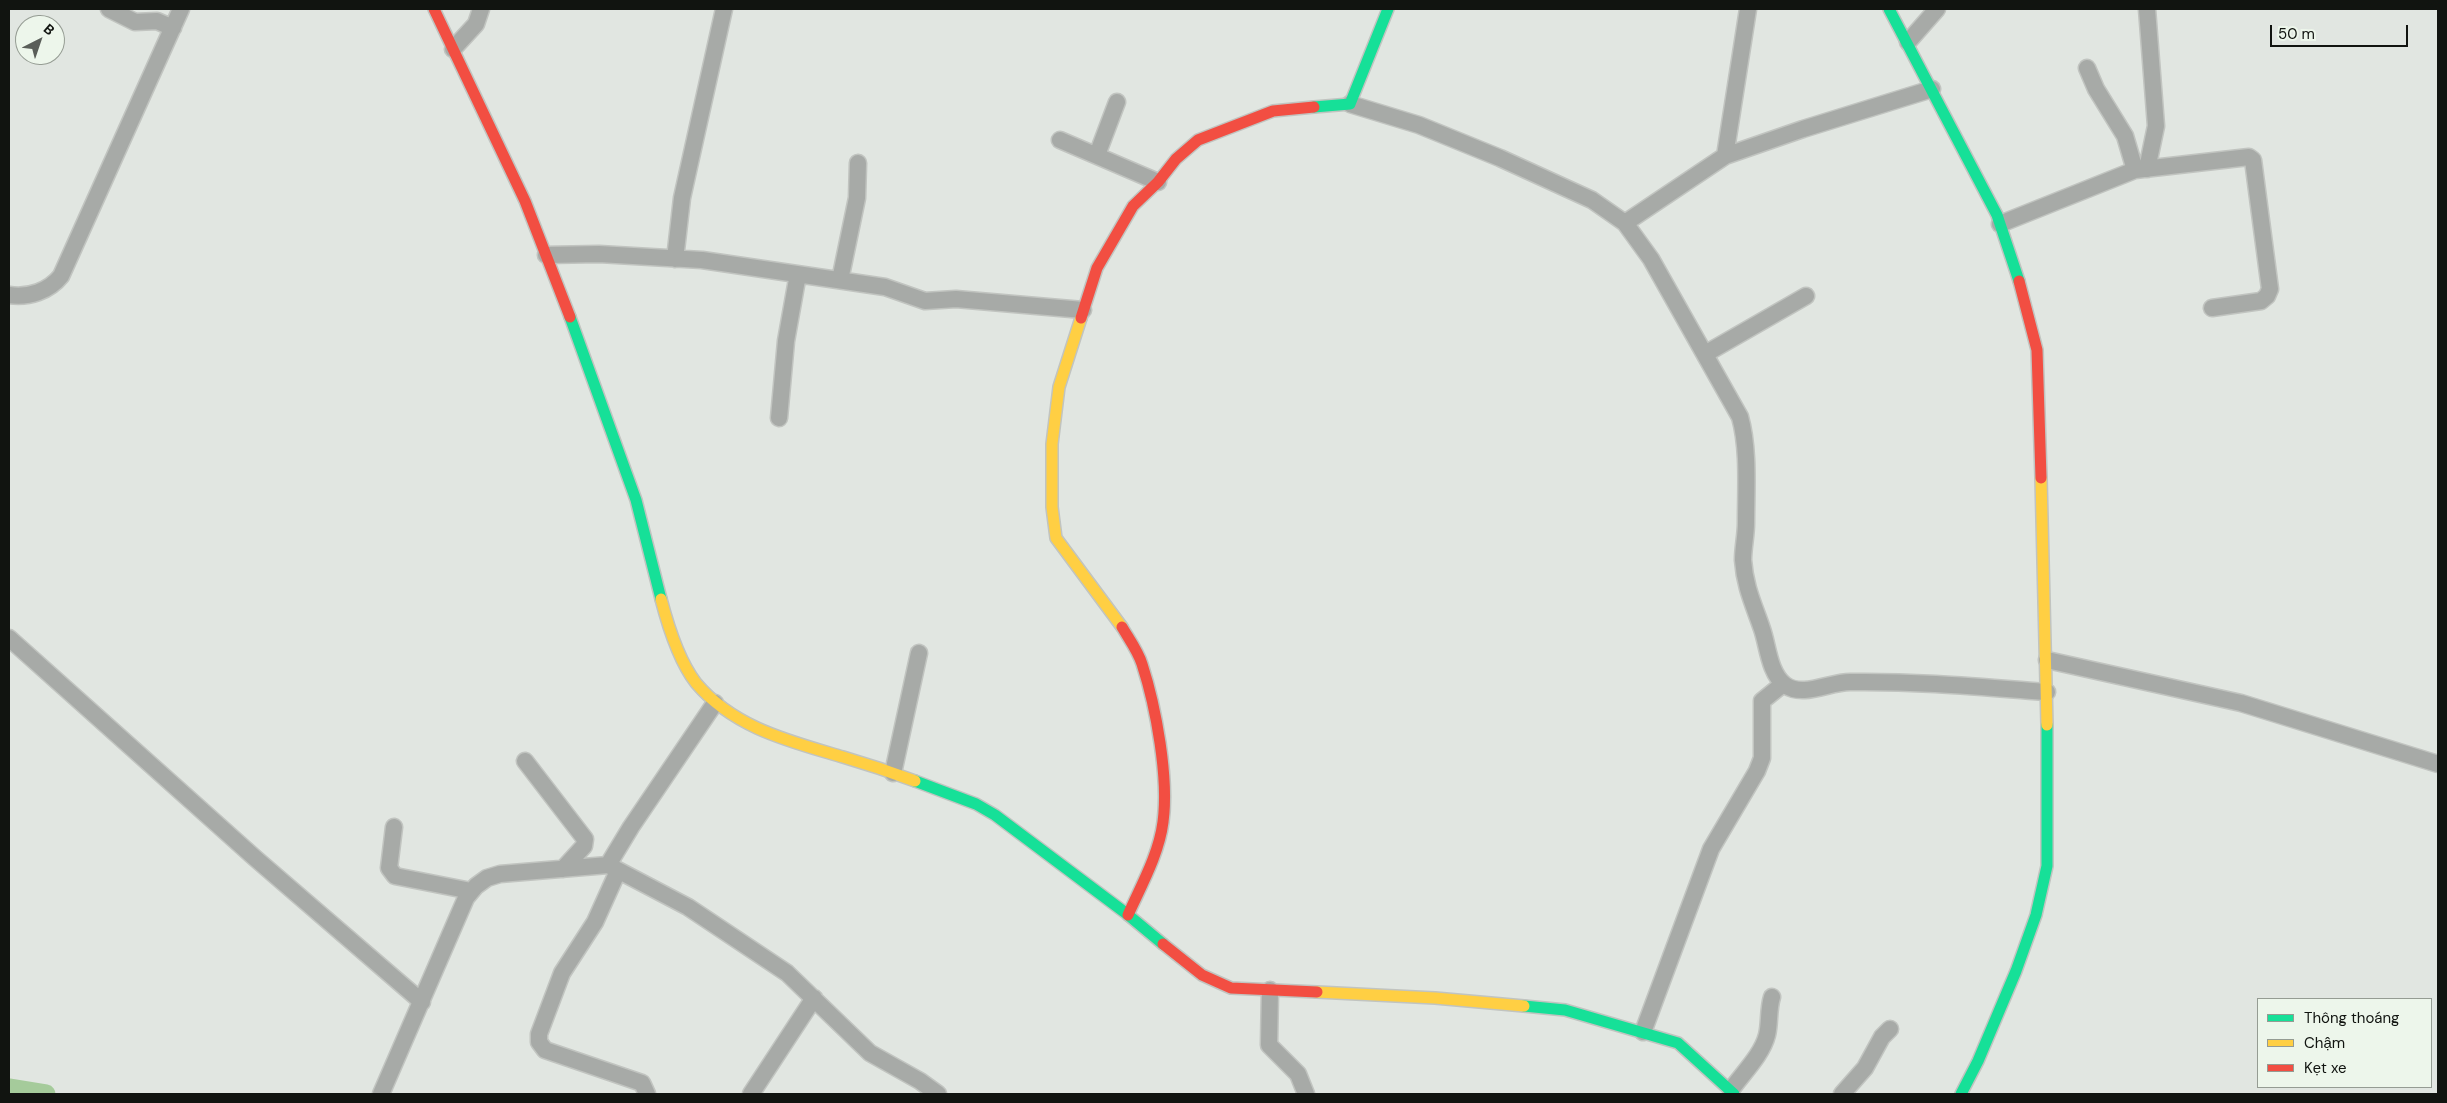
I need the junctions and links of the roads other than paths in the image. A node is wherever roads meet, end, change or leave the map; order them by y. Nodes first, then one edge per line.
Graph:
1 (109, 9) edge
2 (182, 9) edge
3 (434, 9) edge
4 (481, 9) edge
5 (724, 9) edge
6 (1388, 9) edge
7 (1748, 9) edge
8 (1889, 9) edge
9 (1937, 9) edge
10 (2147, 9) edge
11 (173, 28) junction
12 (1908, 42) junction
13 (453, 49) junction
14 (2087, 68) dead end
15 (1932, 90) junction
16 (1117, 102) dead end
17 (1350, 104) junction
18 (1060, 140) dead end
19 (1097, 155) junction
20 (1724, 156) junction
21 (858, 163) dead end
22 (2141, 169) junction
23 (1158, 182) junction
24 (1625, 223) junction
25 (2000, 224) junction
26 (546, 255) junction
27 (675, 259) junction
28 (798, 274) junction
29 (840, 280) junction
30 (9, 295) edge
31 (1806, 296) dead end
32 (2212, 308) dead end
33 (1083, 310) junction
34 (1705, 354) junction
35 (779, 418) dead end
36 (9, 638) edge
37 (919, 653) dead end
38 (2047, 660) junction
39 (1783, 684) junction
40 (2047, 692) junction
41 (715, 703) junction
42 (525, 761) dead end
43 (2438, 764) edge
44 (893, 773) junction
45 (394, 828) dead end
46 (613, 868) junction
47 (563, 869) junction
48 (471, 891) junction
49 (1128, 914) junction
50 (1270, 990) junction
51 (1772, 997) dead end
52 (814, 998) junction
53 (422, 1002) junction
54 (1890, 1029) dead end
55 (1643, 1032) junction
56 (1732, 1092) edge
57 (381, 1094) edge
58 (647, 1094) edge
59 (751, 1094) edge
60 (938, 1094) edge
61 (1306, 1094) edge
62 (1842, 1094) edge
63 (1961, 1094) edge

1 - 11 street
2 - 11 street
3 - 13 street
4 - 13 street
5 - 27 street
6 - 17 street
7 - 20 street
8 - 12 street
9 - 12 street
10 - 22 street
11 - 30 street
12 - 15 street
13 - 26 street
14 - 22 street
15 - 20 street
15 - 25 street
16 - 19 street
17 - 23 street
17 - 24 street
18 - 19 street
19 - 23 street
20 - 24 street
21 - 29 street
22 - 25 street
22 - 32 street
23 - 33 street
24 - 34 street
25 - 38 street
26 - 27 street
26 - 41 street
27 - 28 street
28 - 29 street
28 - 35 street
29 - 33 street
31 - 34 street
33 - 49 street
34 - 39 street
36 - 53 street
37 - 44 street
38 - 40 street
38 - 43 street
39 - 40 street
39 - 55 street
40 - 63 street
41 - 44 street
41 - 46 street
42 - 47 street
44 - 49 street
45 - 48 street
46 - 47 street
46 - 52 street
46 - 58 street
47 - 48 street
48 - 53 street
49 - 50 street
50 - 55 street
50 - 61 street
51 - 56 street
52 - 59 street
52 - 60 street
53 - 57 street
54 - 62 street
55 - 56 street

